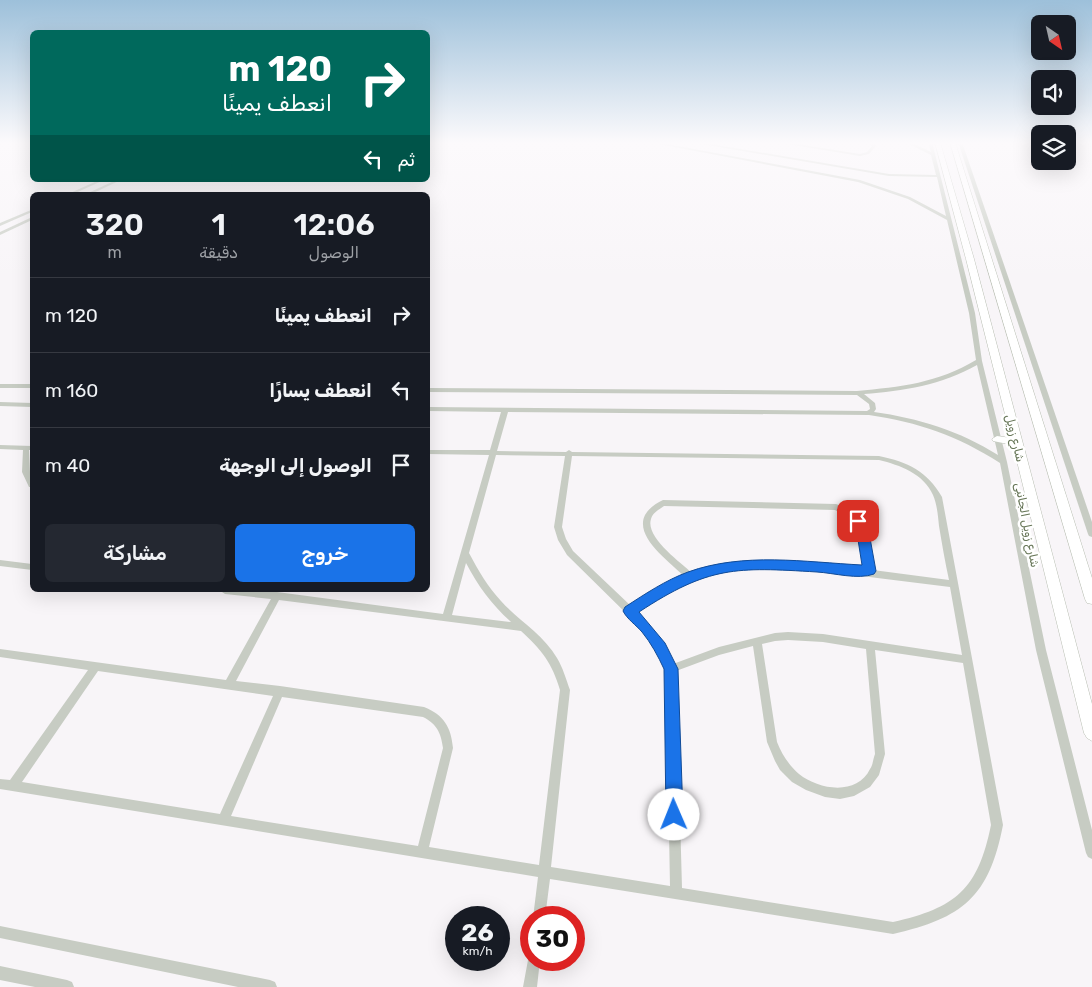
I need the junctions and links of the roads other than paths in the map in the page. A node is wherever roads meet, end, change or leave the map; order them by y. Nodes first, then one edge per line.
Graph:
1 (883, 188) edge
2 (944, 188) edge
3 (947, 188) edge
4 (966, 188) edge
5 (976, 188) edge
6 (952, 198) junction
7 (970, 200) junction
8 (30, 212) edge
9 (30, 220) edge
10 (0, 225) edge
11 (954, 226) junction
12 (0, 234) edge
13 (965, 244) junction
14 (985, 246) junction
15 (989, 260) junction
16 (971, 262) junction
17 (960, 264) junction
18 (979, 361) junction
19 (543, 384) dead end
20 (0, 386) edge
21 (30, 386) edge
22 (430, 390) edge
23 (540, 391) junction
24 (857, 393) junction
25 (0, 404) edge
26 (30, 405) edge
27 (430, 408) edge
28 (505, 410) junction
29 (869, 413) junction
30 (997, 438) junction
31 (1016, 442) junction
32 (0, 448) edge
33 (29, 448) edge
34 (430, 452) edge
35 (493, 452) junction
36 (569, 452) junction
37 (1003, 462) junction
38 (30, 481) edge
39 (1092, 534) edge
40 (465, 553) junction
41 (0, 563) edge
42 (30, 567) edge
43 (869, 571) junction
44 (690, 576) junction
45 (954, 584) junction
46 (242, 592) edge
47 (277, 596) junction
48 (1092, 599) edge
49 (630, 611) junction
50 (447, 617) junction
51 (525, 628) junction
52 (756, 641) junction
53 (870, 645) junction
54 (0, 653) edge
55 (968, 660) junction
56 (96, 666) junction
57 (671, 669) junction
58 (229, 684) junction
59 (280, 691) junction
60 (1092, 733) edge
61 (0, 784) edge
62 (12, 786) junction
63 (223, 820) junction
64 (422, 852) junction
65 (1092, 853) edge
66 (544, 872) junction
67 (676, 893) junction
68 (540, 906) edge
69 (0, 932) edge
70 (532, 971) edge
71 (0, 973) edge
72 (67, 987) edge
73 (270, 987) edge
74 (530, 987) edge

1 - 11 street
2 - 11 street, شارع زويل الجانبى
3 - 6 main road, شارع زويل
4 - 7 main road, شارع زويل
5 - 39 street
6 - 7 main road
6 - 11 main road, شارع زويل
7 - 14 main road, شارع زويل
8 - 10 street
9 - 12 street
11 - 13 main road, شارع زويل
11 - 17 street, شارع زويل الجانبى
13 - 14 main road
13 - 16 main road, شارع زويل
14 - 15 main road, شارع زويل
15 - 16 main road
15 - 48 main road, شارع زويل
16 - 17 main road
16 - 31 main road, شارع زويل
17 - 18 street, شارع زويل الجانبى
18 - 24 street
18 - 30 street, شارع زويل الجانبى
19 - 23 street
20 - 21 street
22 - 23 street
23 - 24 street
24 - 29 street
25 - 26 street
27 - 28 street
28 - 29 street
28 - 35 street
29 - 37 street
30 - 31 main road
30 - 37 street, شارع زويل الجانبى
31 - 60 main road, شارع زويل
32 - 33 street
33 - 38 street
34 - 35 street
35 - 36 street
35 - 40 street
36 - 45 street
36 - 49 street
37 - 65 street, شارع زويل الجانبى
40 - 50 street
40 - 51 street
41 - 42 street
43 - 44 street
43 - 44 street
43 - 45 street
44 - 49 street
45 - 55 street
46 - 47 street
47 - 50 street
47 - 58 street
49 - 57 street
50 - 51 street
51 - 66 street
52 - 53 street
52 - 53 street
52 - 57 street
53 - 55 street
54 - 56 street
55 - 67 street
56 - 58 street
56 - 62 street
57 - 67 street
58 - 59 street
59 - 63 street
59 - 64 street
61 - 62 street
62 - 63 street
63 - 64 street
64 - 66 street
66 - 67 street
66 - 68 street
69 - 73 street
70 - 74 street
71 - 72 street

